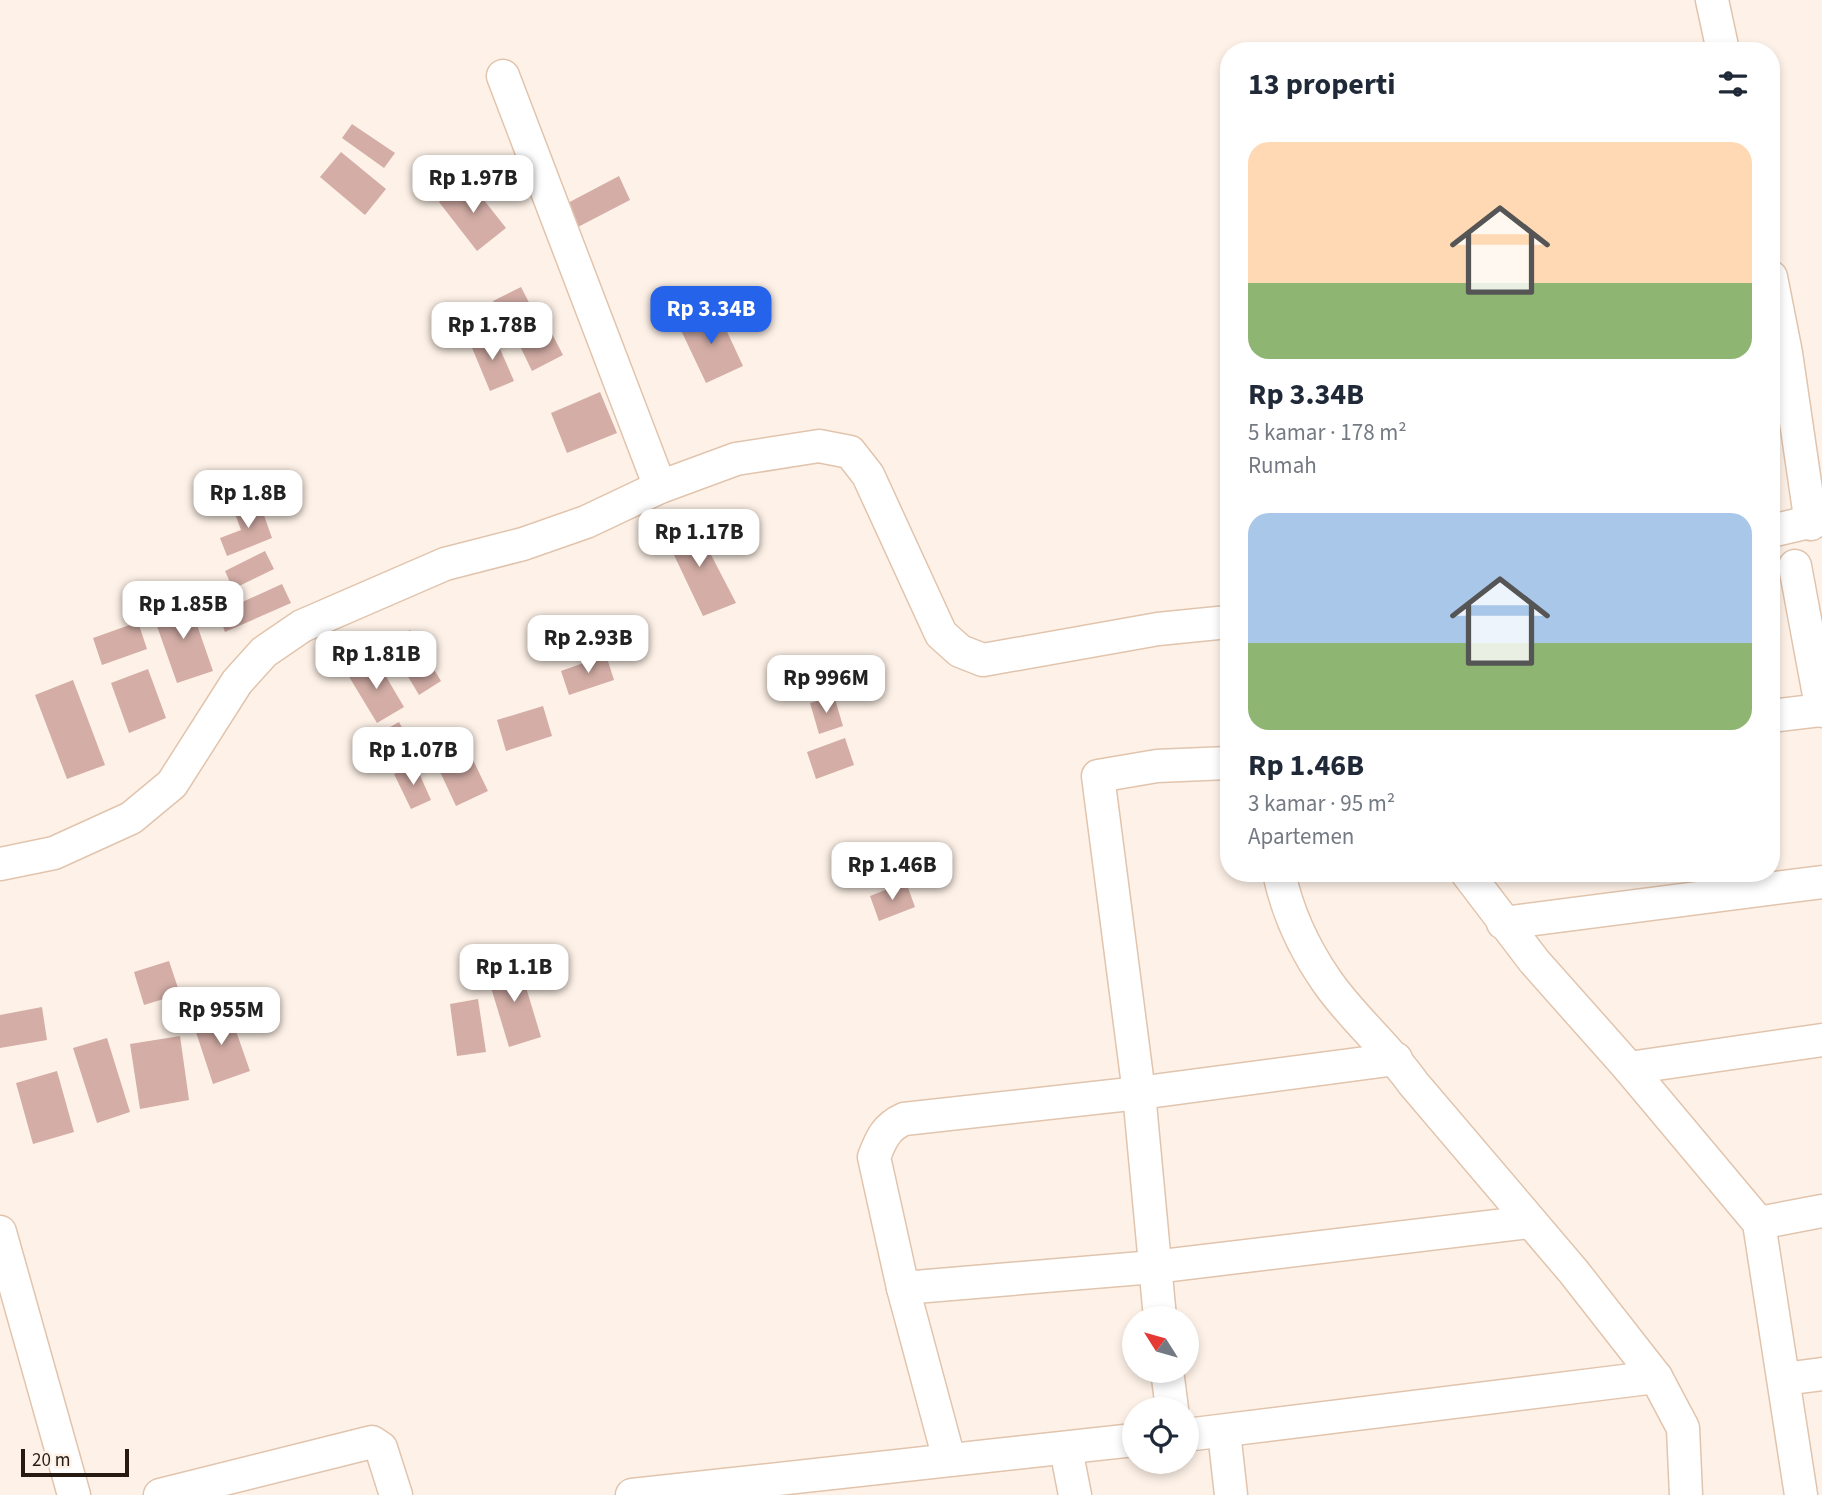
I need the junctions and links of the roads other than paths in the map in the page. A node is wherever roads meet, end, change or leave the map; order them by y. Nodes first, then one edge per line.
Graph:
1 (1712, 0) edge
2 (1721, 42) edge
3 (503, 76) dead end
4 (1780, 323) edge
5 (660, 487) junction
6 (1816, 522) edge
7 (1780, 529) edge
8 (1795, 566) dead end
9 (1220, 623) edge
10 (1822, 710) edge
11 (1780, 715) edge
12 (1220, 763) edge
13 (0, 864) edge
14 (1281, 882) edge
15 (1473, 882) edge
16 (1822, 882) edge
17 (1503, 923) junction
18 (1822, 1040) edge
19 (1396, 1059) junction
20 (1629, 1068) junction
21 (1139, 1093) junction
22 (1822, 1211) edge
23 (1529, 1222) junction
24 (1759, 1223) junction
25 (0, 1232) edge
26 (1154, 1268) junction
27 (902, 1287) junction
28 (1159, 1306) edge
29 (1822, 1374) edge
30 (1657, 1377) junction
31 (1784, 1378) junction
32 (1224, 1432) junction
33 (1199, 1433) edge
34 (1122, 1441) edge
35 (1066, 1448) junction
36 (949, 1459) junction
37 (74, 1495) edge
38 (160, 1495) edge
39 (396, 1495) edge
40 (632, 1495) edge
41 (1075, 1495) edge
42 (1231, 1495) edge
43 (1686, 1495) edge
44 (1801, 1495) edge

1 - 2 street
3 - 5 street
4 - 6 street
5 - 9 street
5 - 13 street
6 - 7 street
8 - 10 street
10 - 11 street
12 - 21 street
14 - 19 street
15 - 17 street
16 - 17 street
17 - 20 street
18 - 20 street
19 - 21 street
19 - 23 street
20 - 24 street
21 - 26 street
21 - 27 street
22 - 24 street
23 - 26 street
23 - 30 street
24 - 31 street
25 - 37 street
26 - 27 street
26 - 28 street
27 - 36 street
29 - 31 street
30 - 32 street
30 - 43 street
31 - 44 street
32 - 33 street
32 - 42 street
34 - 35 street
35 - 36 street
35 - 41 street
36 - 40 street
38 - 39 street

